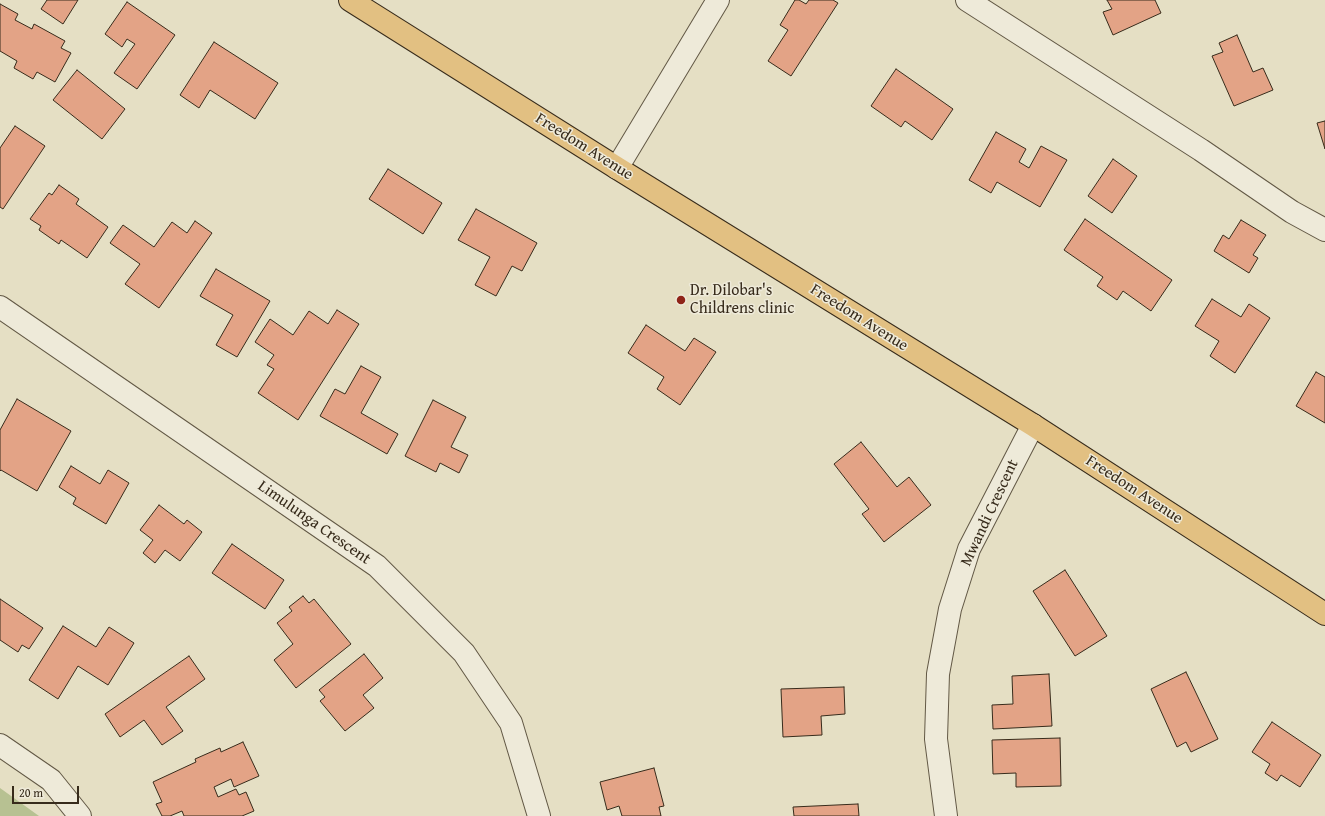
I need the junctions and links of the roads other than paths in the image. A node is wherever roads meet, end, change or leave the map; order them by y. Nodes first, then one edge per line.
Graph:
1 (350, 0) edge
2 (718, 0) edge
3 (967, 0) edge
4 (617, 168) junction
5 (1325, 230) edge
6 (0, 307) edge
7 (1033, 425) junction
8 (1325, 614) edge
9 (0, 745) edge
10 (80, 816) edge
11 (539, 816) edge
12 (946, 816) edge

1 - 4 main road, Freedom Avenue
2 - 4 street
3 - 5 street
4 - 7 main road, Freedom Avenue
6 - 11 street, Limulunga Crescent
7 - 8 main road, Freedom Avenue
7 - 12 street, Mwandi Crescent
9 - 10 street

